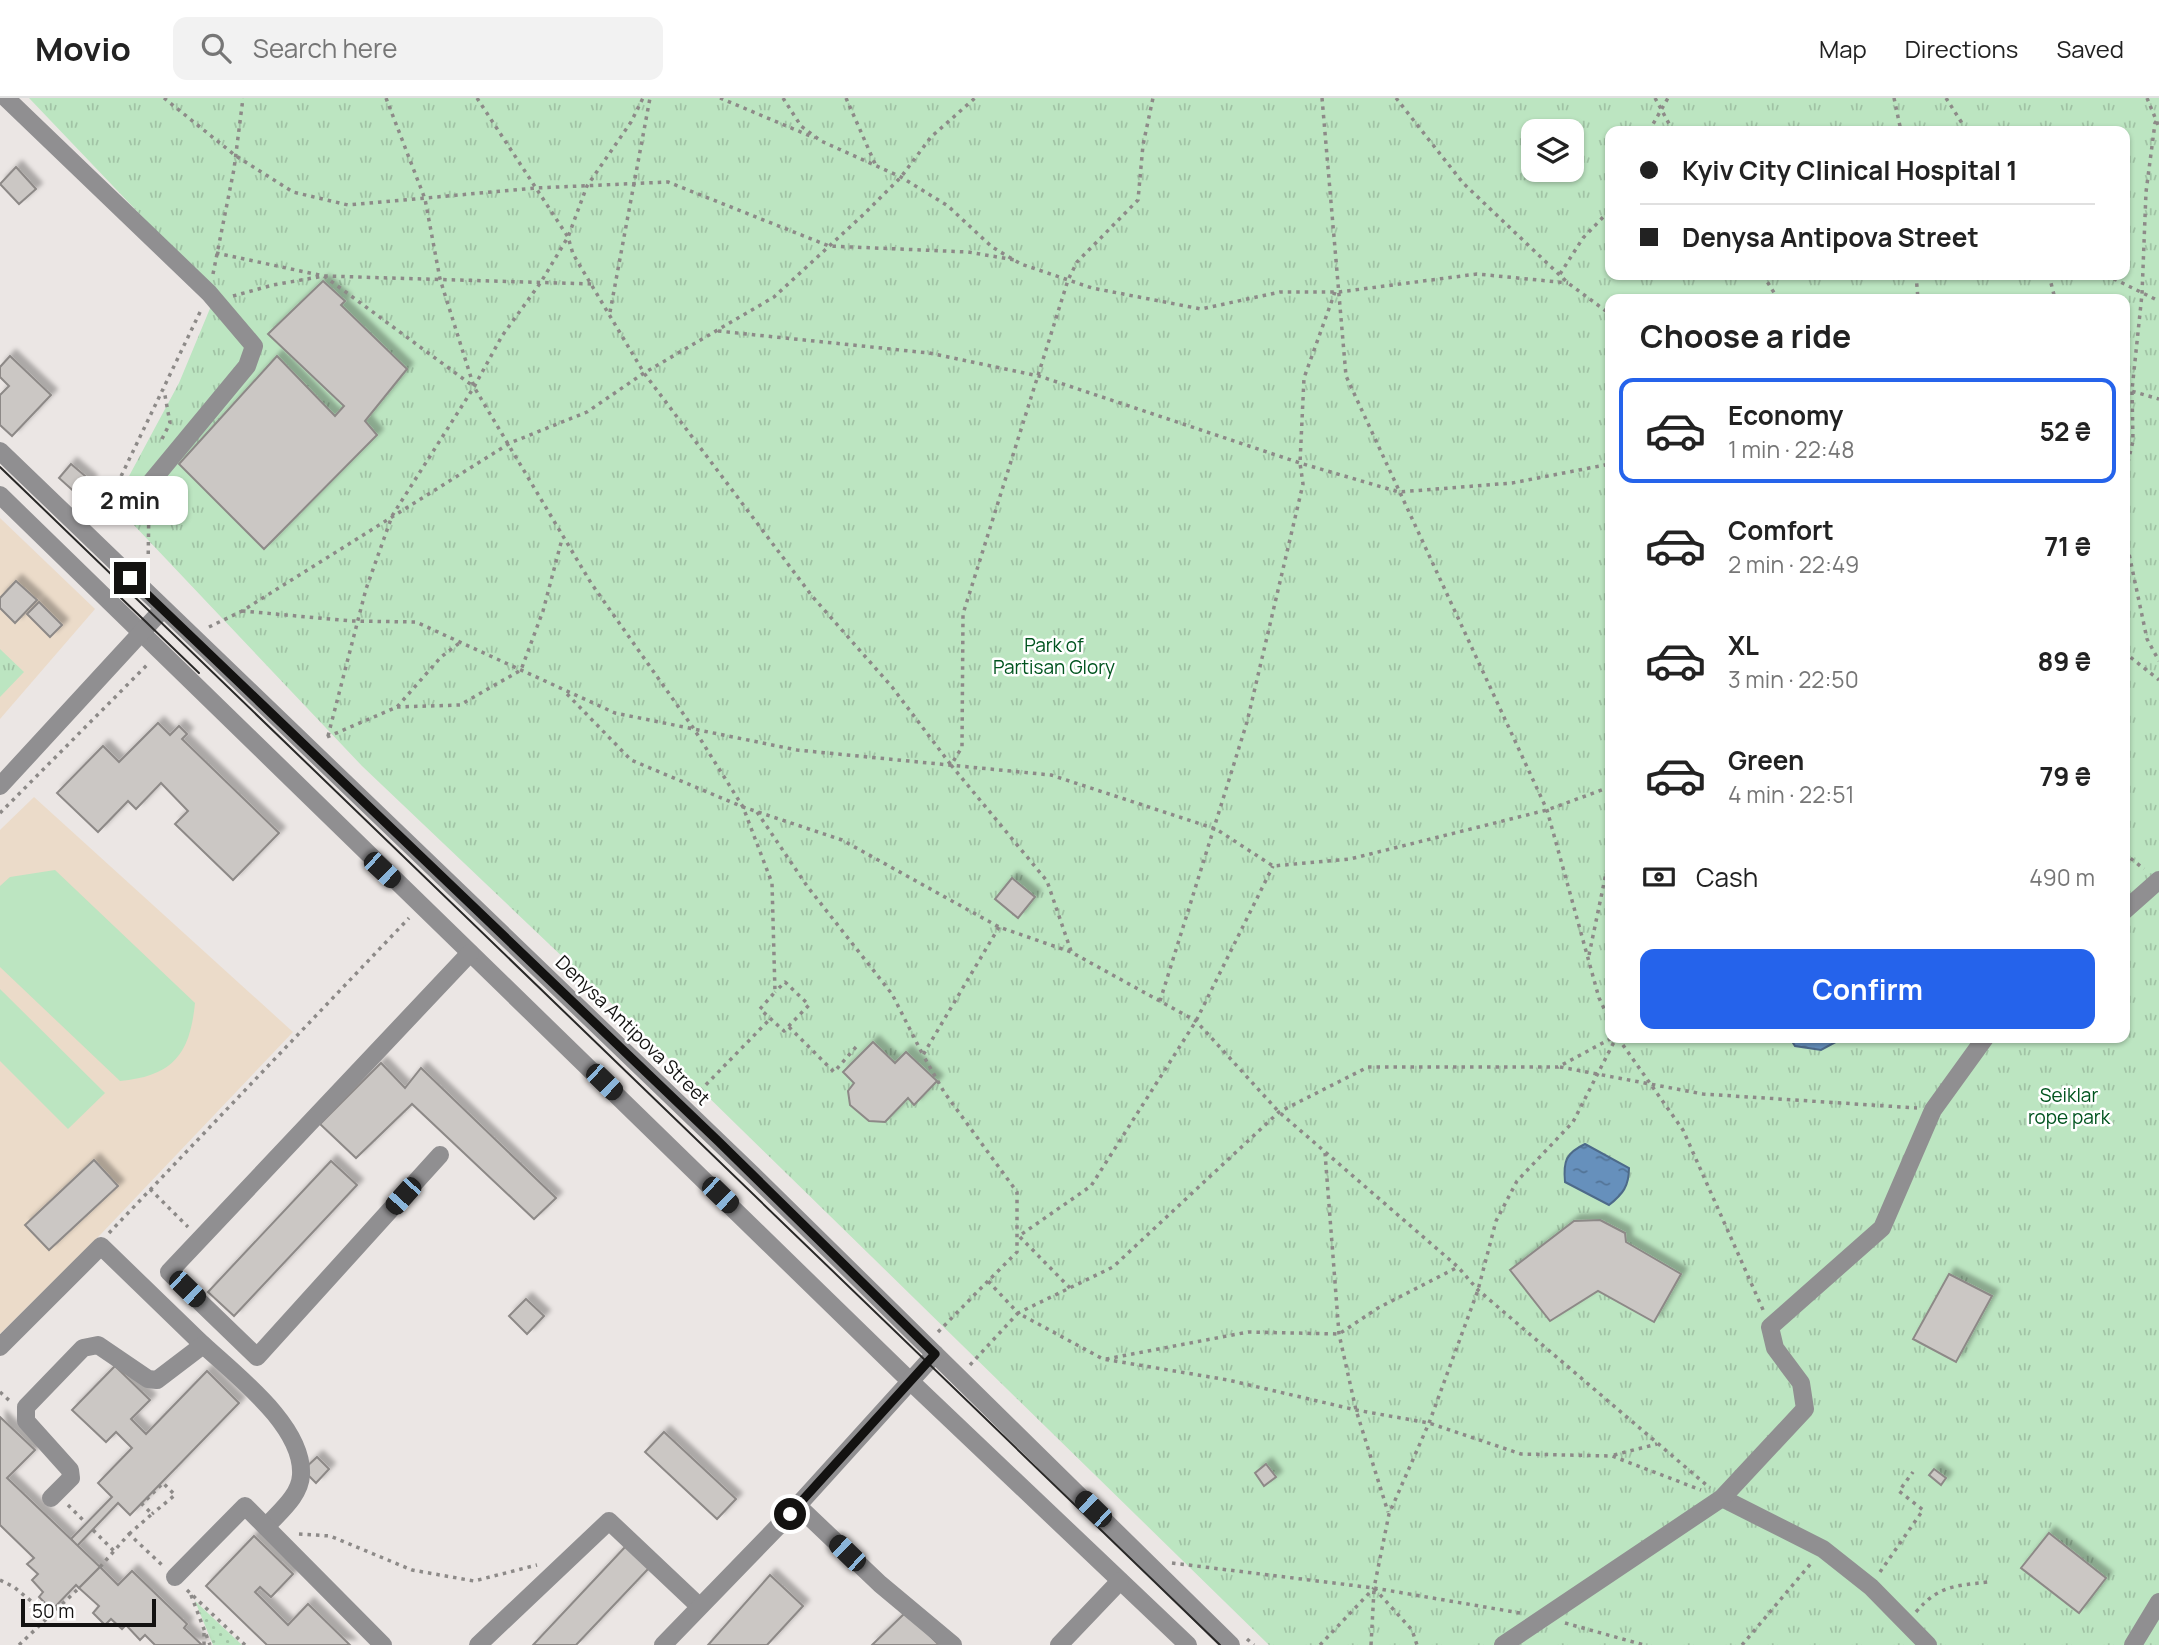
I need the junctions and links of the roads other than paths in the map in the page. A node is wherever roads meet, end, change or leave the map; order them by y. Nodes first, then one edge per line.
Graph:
1 (6, 98) edge
2 (0, 451) edge
3 (151, 482) dead end
4 (0, 495) edge
5 (163, 609) junction
6 (141, 632) junction
7 (0, 786) edge
8 (2158, 880) edge
9 (2130, 906) edge
10 (470, 953) junction
11 (1981, 1043) edge
12 (440, 1155) dead end
13 (204, 1345) junction
14 (0, 1347) edge
15 (935, 1354) junction
16 (910, 1381) junction
17 (54, 1495) road end
18 (1722, 1499) junction
19 (797, 1506) junction
20 (269, 1530) junction
21 (175, 1577) road end
22 (1120, 1581) junction
23 (2159, 1602) edge
24 (699, 1605) junction
25 (383, 1645) edge
26 (478, 1645) edge
27 (663, 1645) edge
28 (953, 1645) edge
29 (1059, 1645) edge
30 (1188, 1645) edge
31 (1231, 1645) edge
32 (1503, 1645) edge
33 (1928, 1645) edge
34 (2133, 1645) edge

1 - 3 street
2 - 5 street, Denysa Antipova Street
4 - 6 street
5 - 6 street
5 - 15 street, Denysa Antipova Street
6 - 7 street
6 - 10 street
8 - 9 street
10 - 12 street
10 - 16 street
11 - 18 street
13 - 14 street
13 - 17 street
13 - 20 street
15 - 16 street
15 - 31 street, Denysa Antipova Street
16 - 19 street
16 - 22 street
18 - 32 street
18 - 33 street
19 - 24 street
19 - 28 street
20 - 21 street
20 - 25 street
22 - 29 street
22 - 30 street
23 - 34 street
24 - 26 street
24 - 27 street

